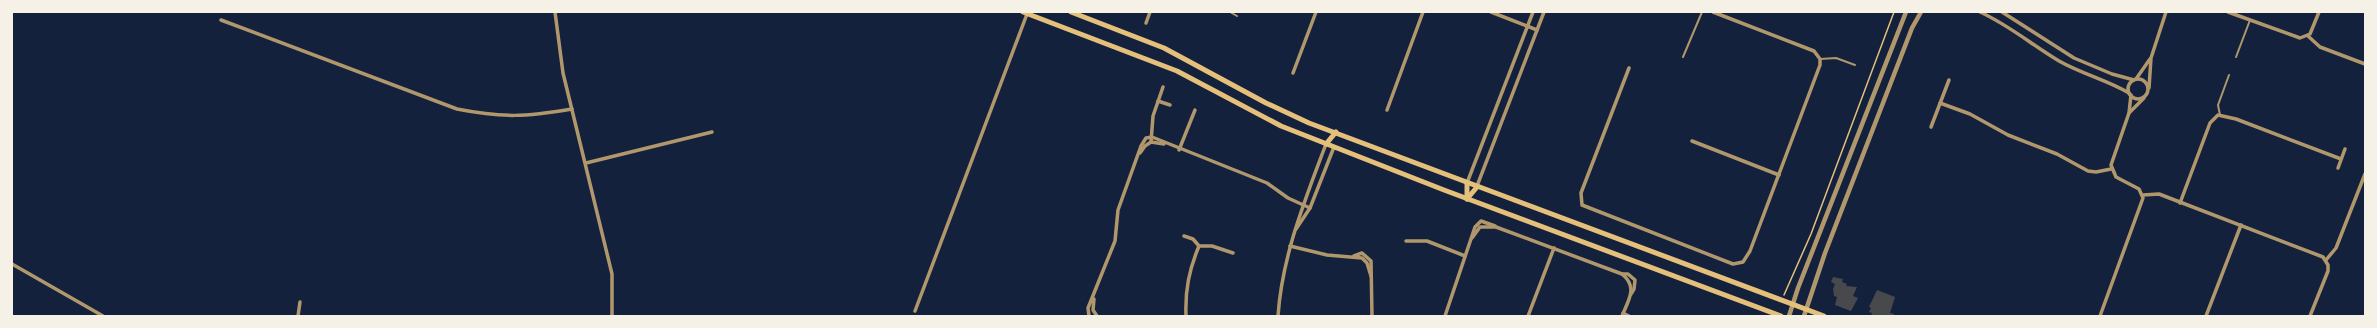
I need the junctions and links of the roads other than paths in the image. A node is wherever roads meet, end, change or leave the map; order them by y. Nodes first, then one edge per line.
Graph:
1 (555, 12) edge
2 (1071, 12) edge
3 (1150, 12) edge
4 (1230, 12) edge
5 (1316, 12) edge
6 (1423, 12) edge
7 (1491, 12) edge
8 (1533, 12) edge
9 (1544, 12) edge
10 (1702, 12) edge
11 (1713, 12) edge
12 (1906, 12) edge
13 (1921, 12) edge
14 (1980, 12) edge
15 (2002, 12) edge
16 (2166, 12) edge
17 (2228, 12) edge
18 (2319, 12) edge
19 (1026, 13) edge
20 (1237, 16) dead end
21 (221, 20) dead end
22 (2250, 20) junction
23 (1146, 23) dead end
24 (1528, 26) junction
25 (1537, 30) junction
26 (2308, 36) junction
27 (1683, 57) dead end
28 (2236, 57) dead end
29 (2151, 58) junction
30 (1820, 59) junction
31 (2365, 64) edge
32 (1856, 65) dead end
33 (1629, 68) dead end
34 (1293, 73) dead end
35 (2229, 75) dead end
36 (1949, 80) dead end
37 (2135, 80) junction
38 (1163, 87) dead end
39 (2148, 88) junction
40 (2130, 94) junction
41 (2145, 97) junction
42 (1158, 101) junction
43 (1940, 103) junction
44 (1170, 105) dead end
45 (572, 109) junction
46 (1195, 110) dead end
47 (1387, 110) dead end
48 (2129, 113) junction
49 (2220, 115) junction
50 (1931, 127) dead end
51 (712, 132) dead end
52 (1336, 132) junction
53 (1152, 137) junction
54 (1692, 141) dead end
55 (1151, 142) junction
56 (1166, 144) junction
57 (1326, 144) junction
58 (1334, 147) junction
59 (2345, 149) dead end
60 (1179, 150) junction
61 (1139, 156) junction
62 (2341, 159) junction
63 (586, 163) junction
64 (2338, 168) dead end
65 (2111, 169) junction
66 (2365, 174) edge
67 (1779, 175) junction
68 (1467, 183) junction
69 (1477, 187) junction
70 (2143, 195) junction
71 (1467, 199) junction
72 (2180, 203) junction
73 (1303, 205) junction
74 (1310, 208) junction
75 (2241, 225) junction
76 (1295, 232) junction
77 (1184, 236) dead end
78 (1406, 241) dead end
79 (1199, 246) junction
80 (1290, 246) junction
81 (1554, 248) junction
82 (1233, 253) dead end
83 (1465, 256) junction
84 (2326, 260) junction
85 (12, 264) edge
86 (300, 302) dead end
87 (1792, 304) junction
88 (1806, 309) junction
89 (915, 311) dead end
90 (1623, 315) edge
91 (103, 316) edge
92 (298, 316) edge
93 (612, 316) edge
94 (1093, 316) edge
95 (1186, 316) edge
96 (1278, 316) edge
97 (1372, 316) edge
98 (1445, 316) edge
99 (1528, 316) edge
100 (1629, 316) edge
101 (1782, 316) edge
102 (1789, 316) edge
103 (1804, 316) edge
104 (1824, 316) edge
105 (2100, 316) edge
106 (2206, 316) edge
107 (2310, 316) edge

1 - 45 street
2 - 52 main road
3 - 23 street
4 - 20 lane
5 - 34 street
6 - 47 street
7 - 24 street
8 - 24 street
9 - 25 street
10 - 27 lane
11 - 30 street
12 - 87 street
13 - 88 street
14 - 40 street
15 - 37 street
16 - 29 street
17 - 22 street
18 - 26 street
19 - 57 main road
19 - 89 street
21 - 45 street
22 - 26 street
22 - 28 lane
24 - 25 street
24 - 68 street
25 - 69 street
26 - 31 street
29 - 37 street
29 - 39 street
30 - 32 lane
30 - 67 street
33 - 67 street
35 - 49 lane
36 - 43 street
37 - 39 street
37 - 40 street
38 - 42 street
39 - 41 street
40 - 41 street
40 - 48 street
41 - 48 street
42 - 44 street
42 - 53 street
43 - 50 street
43 - 65 street
45 - 63 street
46 - 60 street
48 - 65 street
49 - 62 street
49 - 72 street
51 - 63 street
52 - 57 main road
52 - 58 main road
52 - 68 main road
53 - 55 street
53 - 56 street
53 - 61 street
54 - 67 street
55 - 56 street
55 - 61 street
56 - 60 street
57 - 58 main road
57 - 73 street
58 - 71 main road
58 - 74 street
59 - 62 street
60 - 73 street
61 - 94 street
62 - 64 street
63 - 93 street
65 - 70 street
66 - 84 street
68 - 69 main road
68 - 71 main road
69 - 71 main road
69 - 87 main road
70 - 72 street
70 - 105 street
71 - 101 main road
72 - 75 street
73 - 74 street
73 - 76 street
74 - 76 street
75 - 84 street
75 - 106 street
76 - 80 street
77 - 79 street
78 - 83 street
79 - 82 street
79 - 95 street
80 - 96 street
80 - 97 street
81 - 83 street
81 - 90 street
81 - 99 street
83 - 98 street
84 - 107 street
85 - 91 street
86 - 92 street
87 - 88 main road
87 - 102 street
88 - 103 street
88 - 104 main road
90 - 100 street

